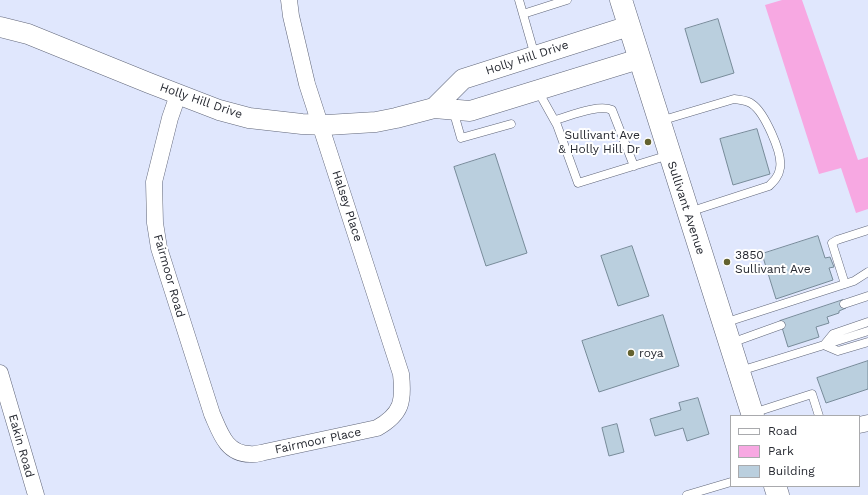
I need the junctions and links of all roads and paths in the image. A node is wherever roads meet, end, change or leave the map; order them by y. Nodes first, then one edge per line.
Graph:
1 (289, 0) edge
2 (519, 0) edge
3 (567, 0) edge
4 (620, 0) edge
5 (523, 14) junction
6 (629, 26) junction
7 (0, 27) edge
8 (535, 56) junction
9 (639, 59) junction
10 (538, 90) junction
11 (178, 95) junction
12 (443, 108) junction
13 (555, 120) junction
14 (659, 122) junction
15 (512, 124) dead end
16 (320, 125) junction
17 (669, 155) junction
18 (634, 166) junction
19 (688, 213) junction
20 (868, 230) edge
21 (868, 272) edge
22 (845, 284) junction
23 (868, 296) edge
24 (844, 304) dead end
25 (868, 322) edge
26 (781, 326) dead end
27 (868, 332) edge
28 (726, 333) junction
29 (868, 342) edge
30 (824, 345) junction
31 (738, 371) junction
32 (0, 373) edge
33 (397, 411) joint
34 (752, 415) edge
35 (819, 415) edge
36 (233, 451) joint
37 (730, 482) edge
38 (36, 495) edge
39 (687, 495) edge

1 - 16 street, Halsey Place
2 - 5 lane
3 - 5 lane
4 - 6 main road, Sullivant Avenue
5 - 8 lane
6 - 8 street, Holly Hill Drive
6 - 9 main road, Sullivant Avenue
7 - 11 street, Holly Hill Drive
8 - 12 street, Holly Hill Drive
9 - 10 street, Holly Hill Drive
9 - 14 main road, Sullivant Avenue
10 - 12 street, Holly Hill Drive
10 - 13 lane
11 - 16 street, Holly Hill Drive
11 - 36 street, Fairmoor Road
12 - 15 lane
12 - 16 street, Holly Hill Drive
13 - 18 lane
13 - 18 lane
14 - 17 main road, Sullivant Avenue
14 - 19 lane
16 - 33 street, Halsey Place
17 - 18 lane
17 - 19 main road, Sullivant Avenue
19 - 28 main road, Sullivant Avenue
20 - 22 lane
21 - 22 lane
22 - 28 lane
23 - 24 lane
25 - 30 lane
26 - 28 lane
27 - 30 lane
28 - 31 main road, Sullivant Avenue
29 - 30 lane
30 - 31 lane
31 - 34 main road, Sullivant Avenue
32 - 38 street, Eakin Road
33 - 36 street, Fairmoor Place
34 - 35 lane
37 - 39 lane

